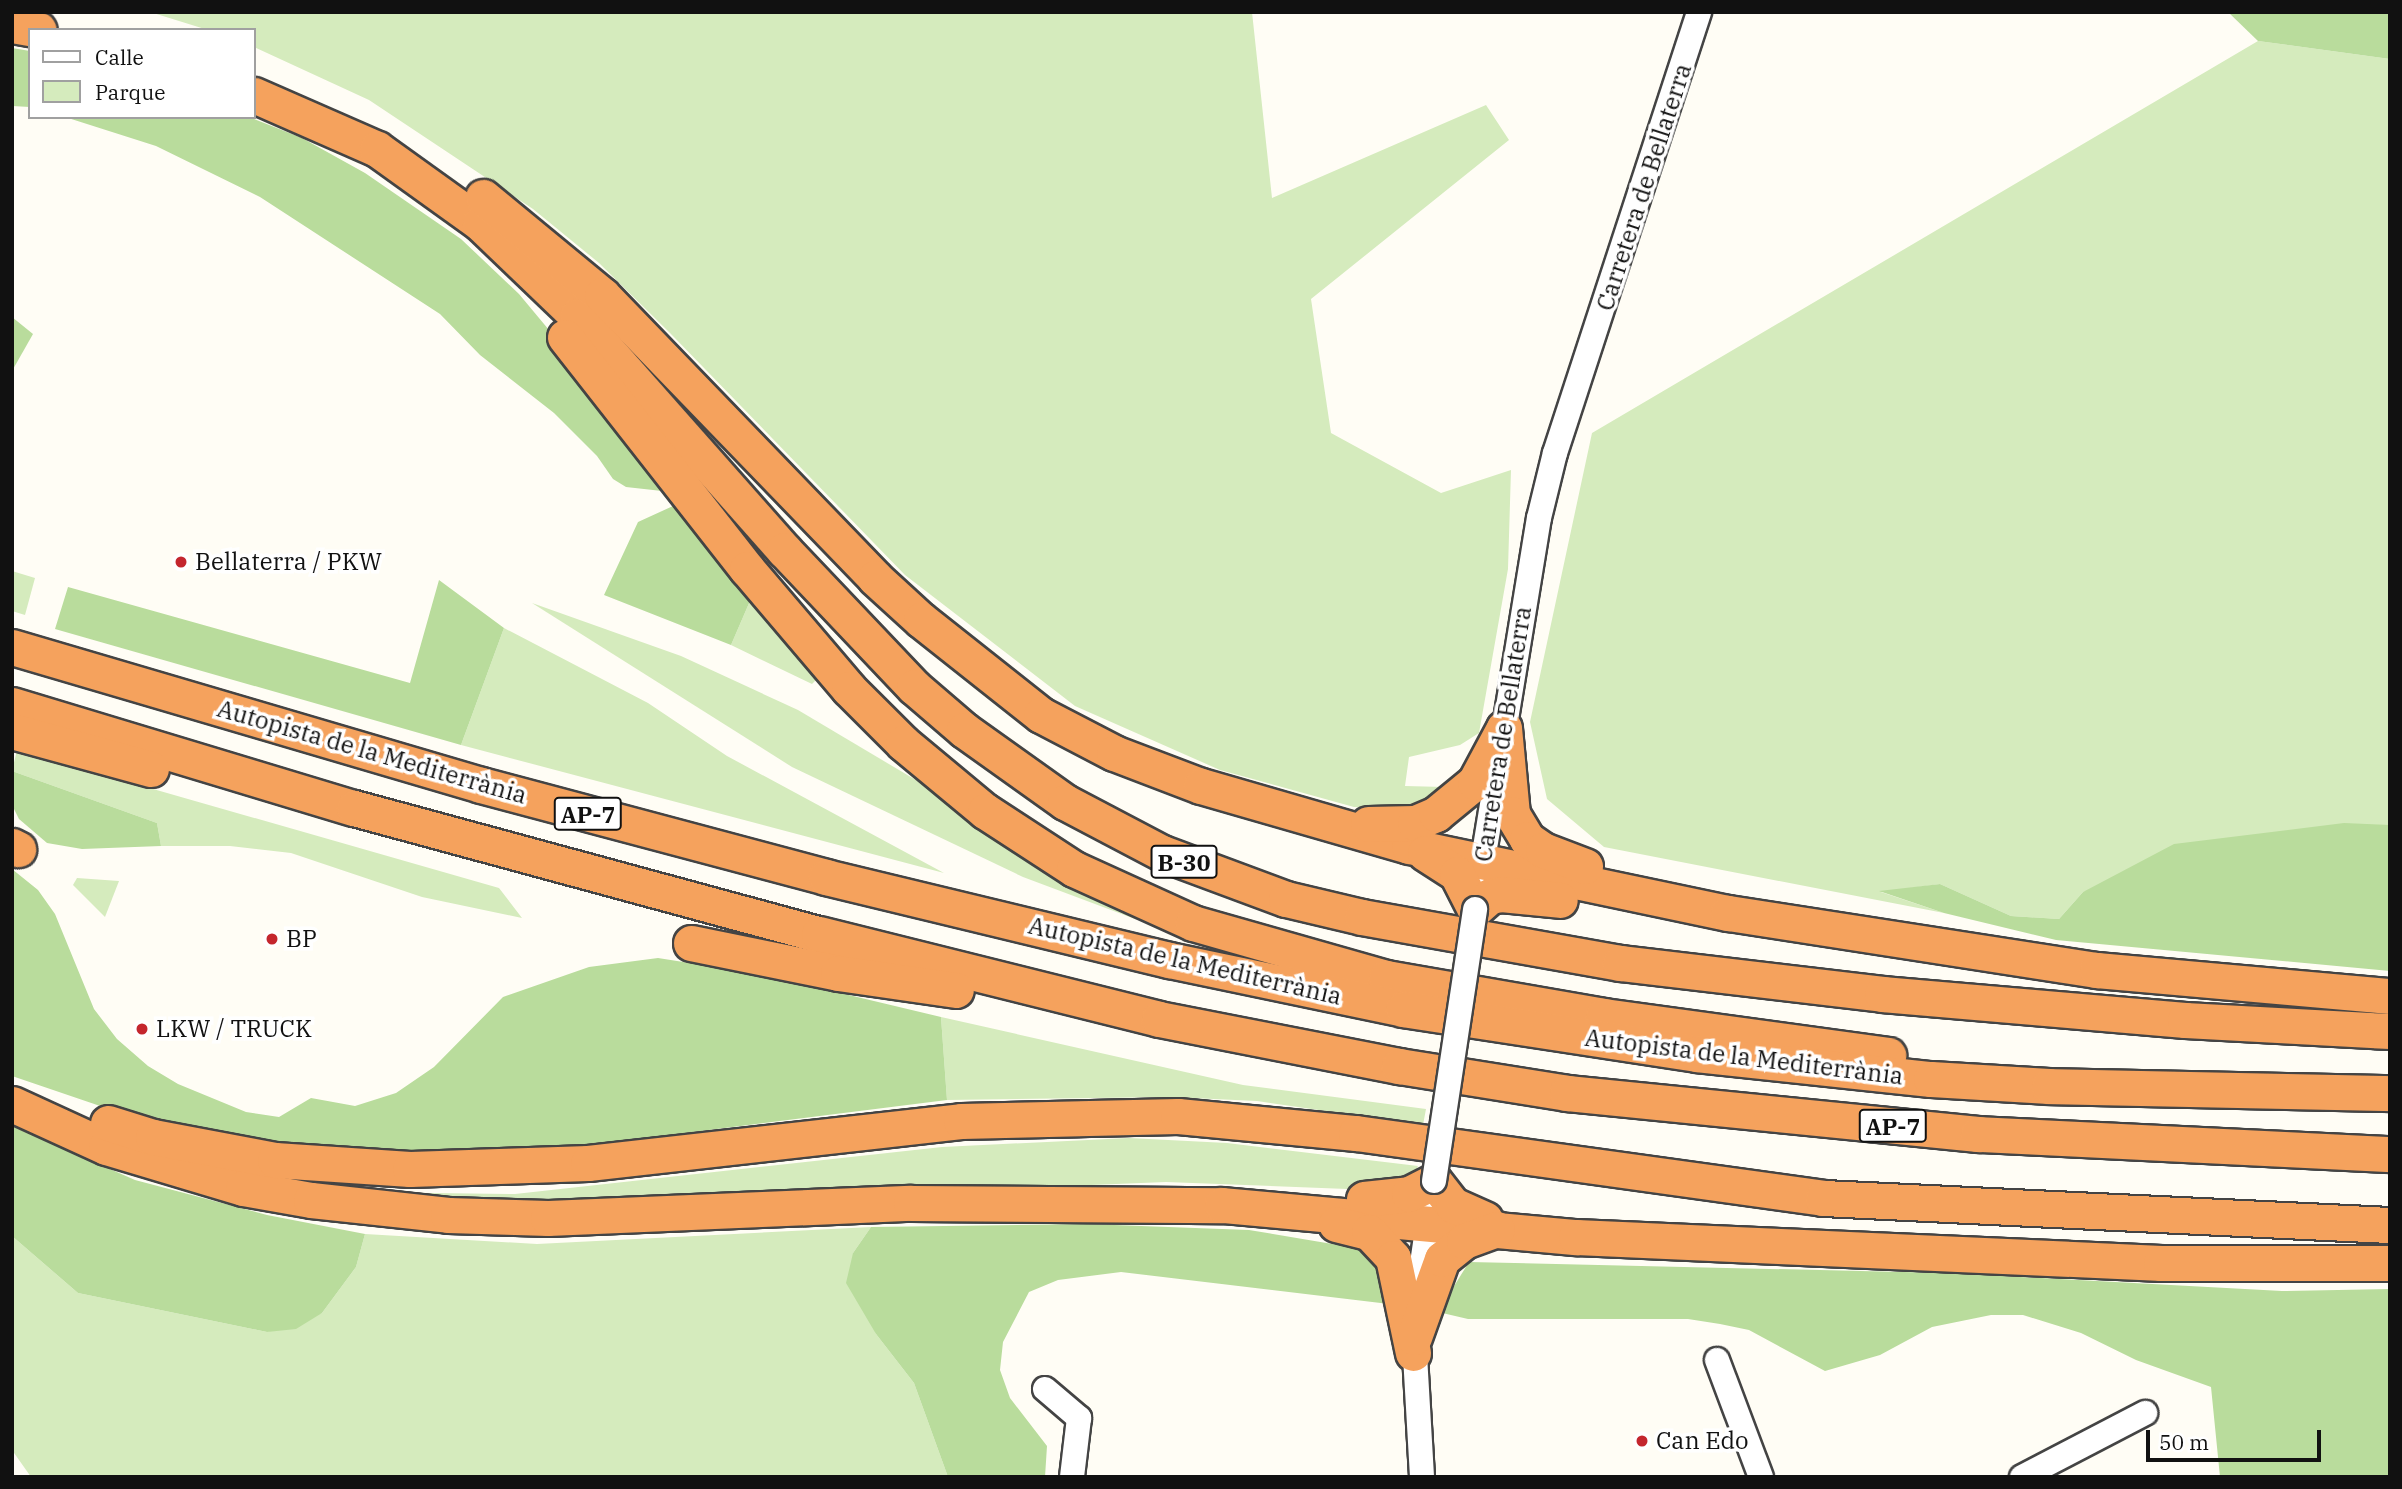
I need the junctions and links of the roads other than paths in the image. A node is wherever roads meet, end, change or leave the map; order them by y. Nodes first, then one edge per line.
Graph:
1 (1699, 12) edge
2 (256, 74) edge
3 (256, 97) edge
4 (256, 97) edge
5 (12, 647) edge
6 (12, 705) edge
7 (1504, 728) junction
8 (12, 731) edge
9 (354, 808) junction
10 (1314, 818) junction
11 (1409, 846) junction
12 (1482, 862) junction
13 (1475, 909) junction
14 (1728, 913) junction
15 (1847, 933) junction
16 (691, 943) dead end
17 (2390, 996) edge
18 (1159, 1019) junction
19 (2390, 1031) edge
20 (2049, 1086) junction
21 (12, 1089) edge
22 (2390, 1093) edge
23 (12, 1104) edge
24 (2390, 1154) edge
25 (1434, 1181) junction
26 (1222, 1205) junction
27 (1428, 1220) junction
28 (2390, 1225) edge
29 (1513, 1230) junction
30 (2390, 1263) edge
31 (1414, 1345) junction
32 (1717, 1360) dead end
33 (1045, 1389) dead end
34 (2145, 1413) dead end
35 (1072, 1477) edge
36 (1422, 1477) edge
37 (1761, 1477) edge
38 (2022, 1477) edge

1 - 7 street, Carretera de Bellaterra
2 - 10 highway
3 - 19 highway, B-30
4 - 20 highway
5 - 20 highway, Autopista de la Mediterrània / AP-7
6 - 9 highway, Autopista de la Mediterrània / AP-7
7 - 10 highway
7 - 12 street, Carretera de Bellaterra
7 - 14 highway
8 - 9 highway
9 - 18 highway, Autopista de la Mediterrània / AP-7
10 - 11 highway
11 - 12 highway
11 - 13 highway
12 - 13 street, Carretera de Bellaterra
12 - 14 highway
13 - 15 highway
13 - 25 street, Carretera de Bellaterra, bridge
14 - 15 highway
15 - 17 highway
16 - 18 highway
18 - 24 highway, Autopista de la Mediterrània / AP-7
20 - 22 highway, Autopista de la Mediterrània / AP-7
21 - 28 highway
23 - 26 highway
25 - 26 highway
25 - 27 street, Carretera de Bellaterra
25 - 29 highway
26 - 27 highway
26 - 31 highway
27 - 29 highway
27 - 31 street, Carretera de Bellaterra
29 - 30 highway
29 - 31 highway
31 - 36 street, Carretera de Bellaterra
32 - 37 street
33 - 35 street
34 - 38 street

